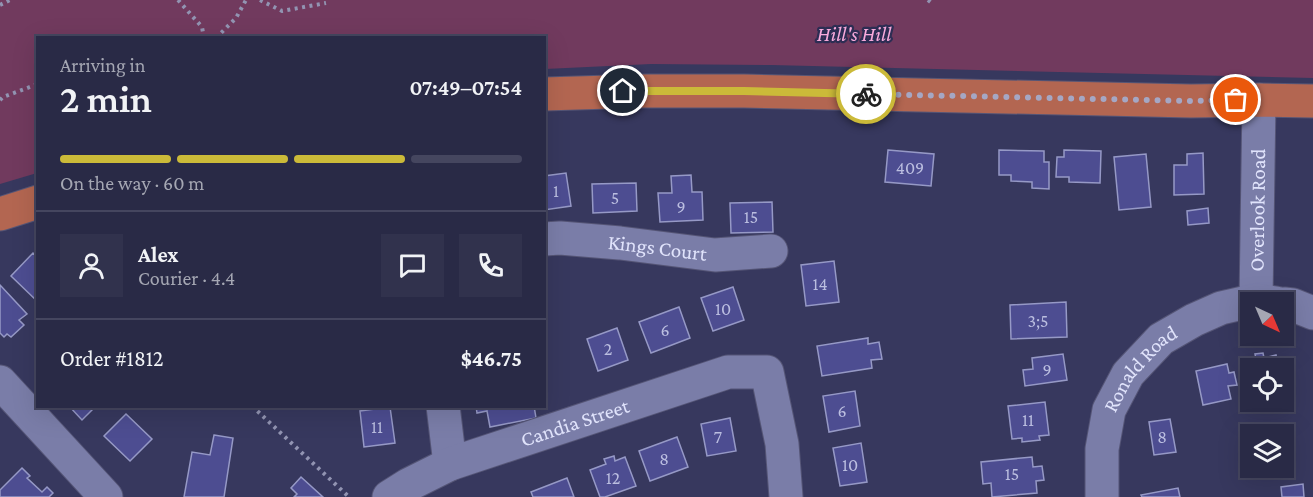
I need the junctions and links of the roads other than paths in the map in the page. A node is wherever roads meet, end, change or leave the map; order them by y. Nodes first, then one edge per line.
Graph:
1 (546, 94) edge
2 (1259, 100) junction
3 (1313, 101) edge
4 (36, 205) edge
5 (0, 214) edge
6 (546, 238) edge
7 (771, 251) dead end
8 (1271, 292) edge
9 (1294, 305) edge
10 (1240, 306) edge
11 (1313, 313) edge
12 (0, 382) edge
13 (444, 408) edge
14 (450, 464) junction
15 (106, 497) edge
16 (389, 497) edge
17 (786, 497) edge
18 (1102, 497) edge

1 - 2 main road
2 - 3 main road
2 - 8 street, Overlook Road
4 - 5 main road
6 - 7 street, Kings Court
9 - 11 street
10 - 18 street, Ronald Road
12 - 15 street
13 - 14 street
14 - 16 street, Candia Street
14 - 17 street, Candia Street

